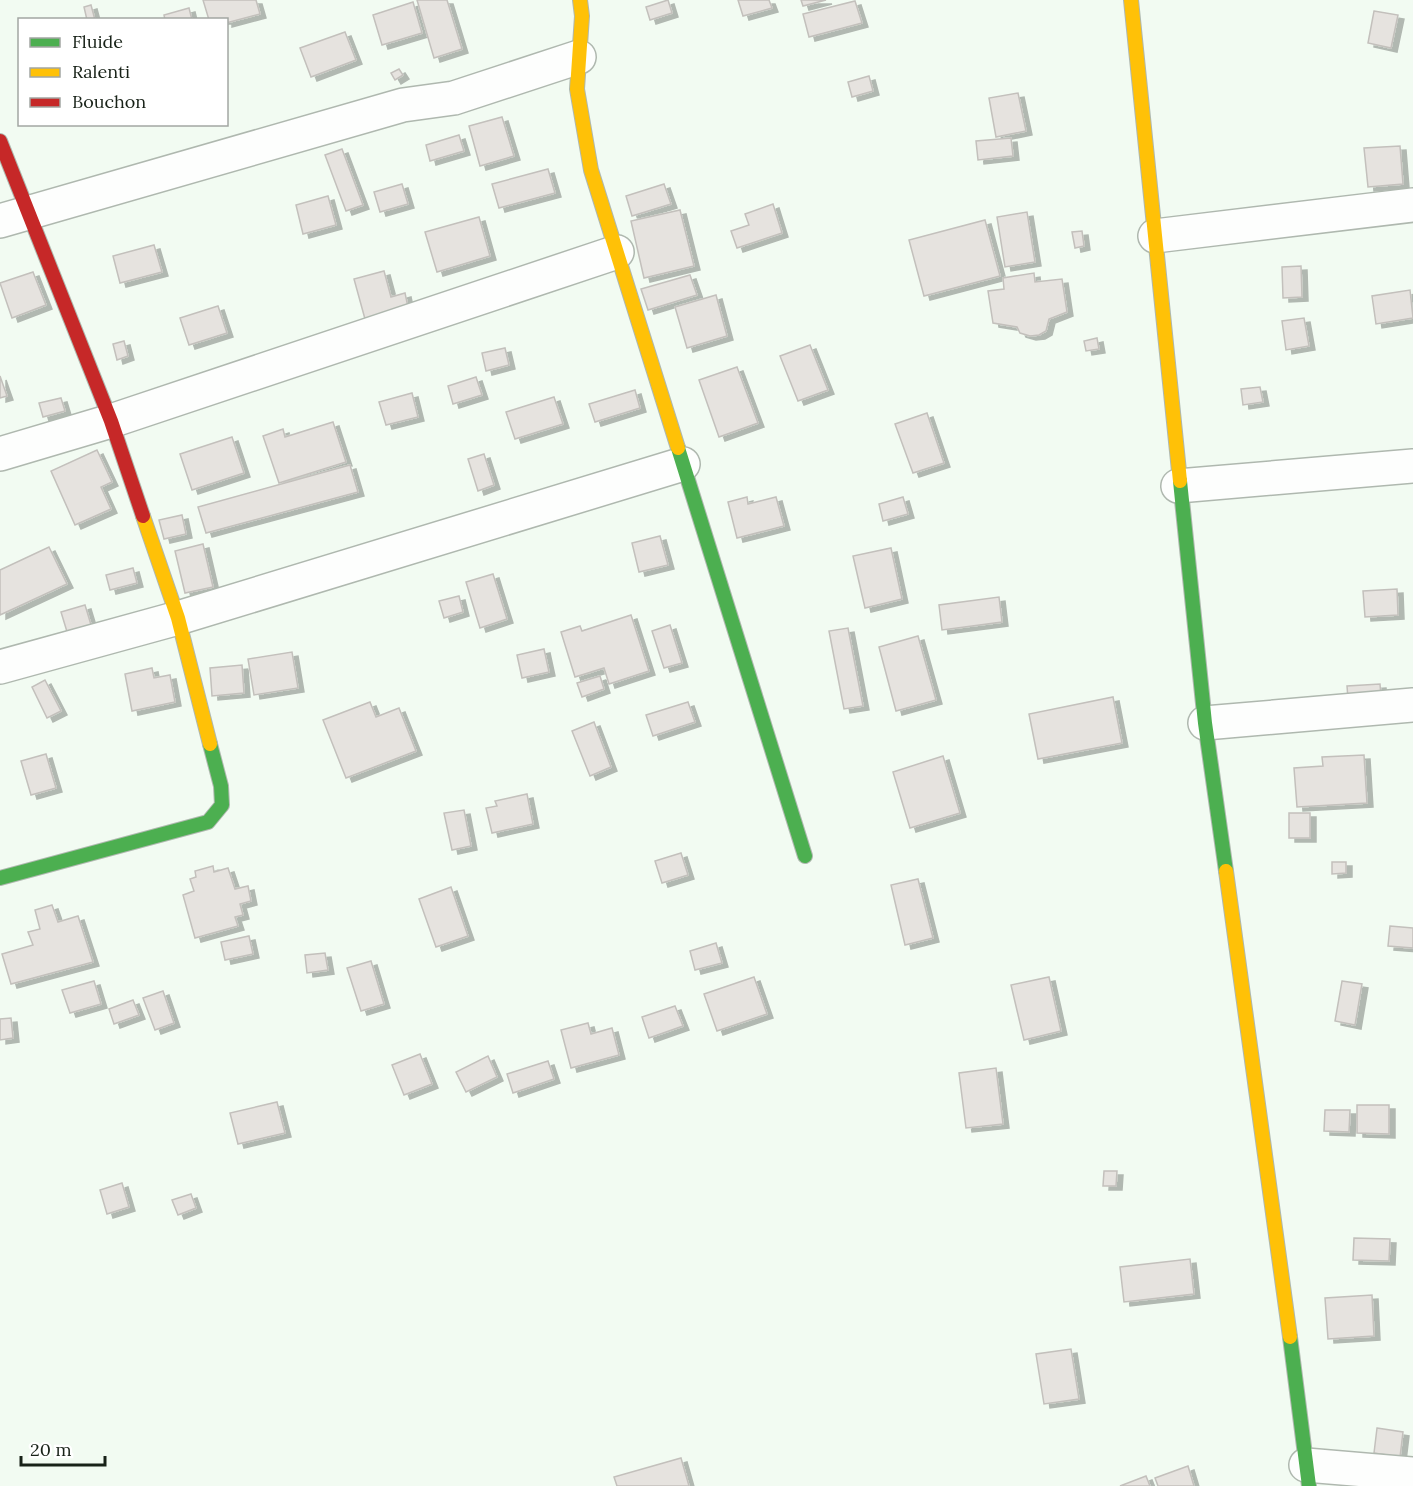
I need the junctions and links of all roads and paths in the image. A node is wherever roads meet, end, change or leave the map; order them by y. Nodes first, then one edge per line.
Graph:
1 (580, 0) edge
2 (1131, 0) edge
3 (579, 57) junction
4 (0, 141) edge
5 (1413, 205) edge
6 (14, 217) edge
7 (1155, 236) junction
8 (617, 252) junction
9 (111, 421) junction
10 (0, 454) edge
11 (683, 464) junction
12 (1413, 466) edge
13 (1178, 486) junction
14 (178, 618) junction
15 (0, 667) edge
16 (1413, 705) edge
17 (1205, 723) junction
18 (805, 856) dead end
19 (0, 878) edge
20 (1308, 1475) edge
21 (1387, 1477) edge

1 - 3 street
2 - 7 street
3 - 6 street
3 - 8 street
4 - 6 street
5 - 7 street
6 - 9 street
7 - 13 street
8 - 9 street
8 - 11 street
9 - 10 street
9 - 14 street
11 - 14 street
11 - 18 street
12 - 13 street
13 - 17 street
14 - 15 street
14 - 19 street
16 - 17 street
17 - 20 street
20 - 21 street

